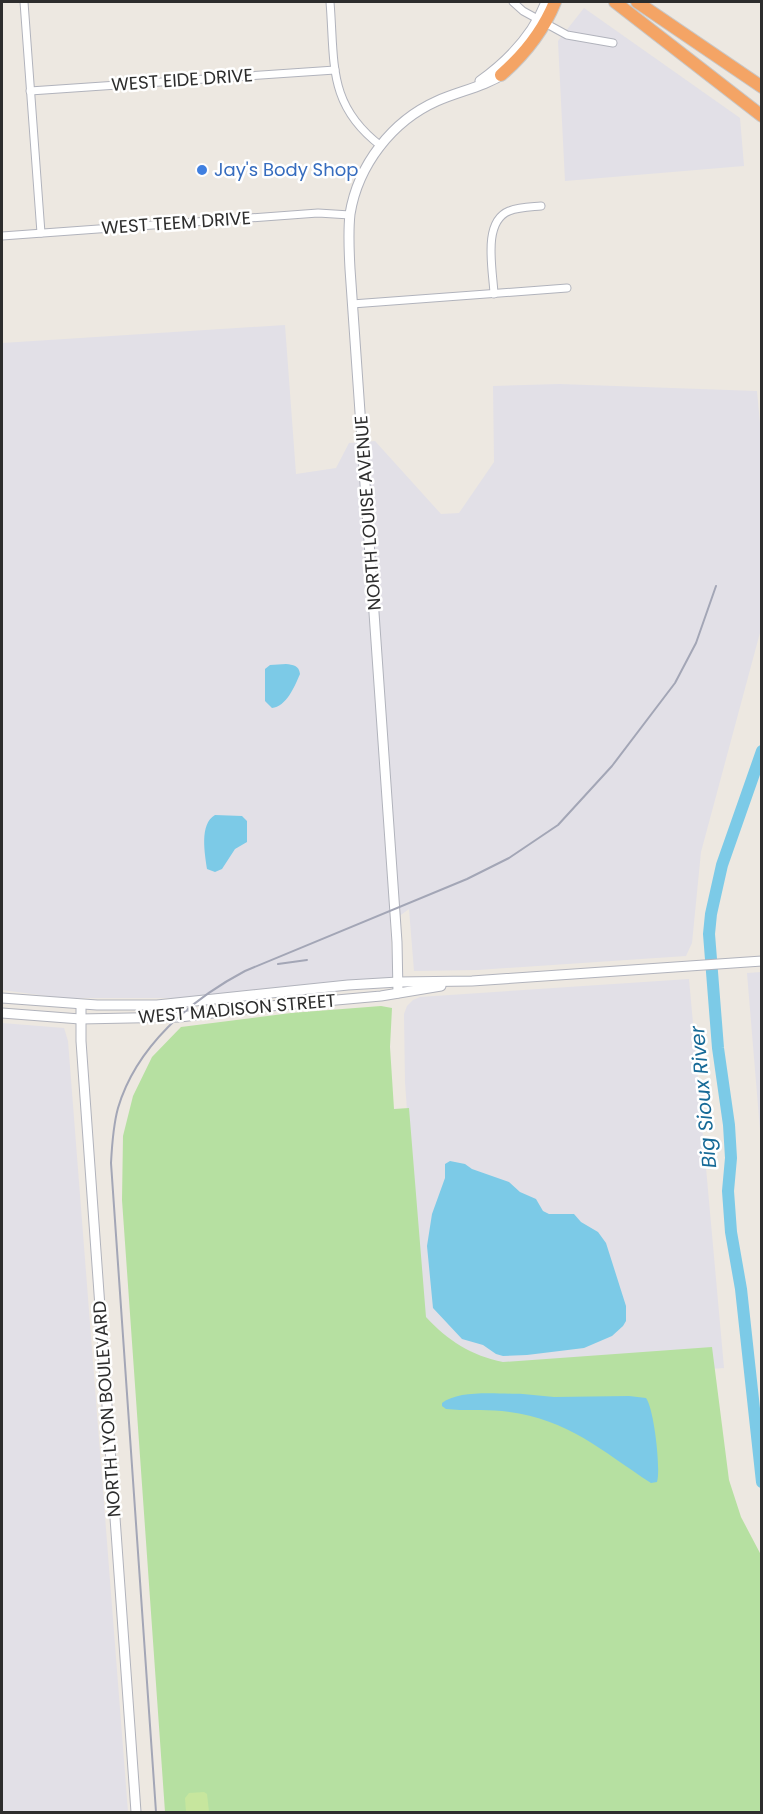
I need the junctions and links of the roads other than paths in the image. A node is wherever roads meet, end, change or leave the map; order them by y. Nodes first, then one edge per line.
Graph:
1 (24, 2) edge
2 (330, 2) edge
3 (513, 2) edge
4 (546, 2) edge
5 (555, 2) edge
6 (561, 2) edge
7 (615, 2) edge
8 (637, 2) edge
9 (543, 23) junction
10 (613, 43) dead end
11 (335, 70) junction
12 (501, 75) joint
13 (762, 87) edge
14 (468, 90) junction
15 (30, 91) junction
16 (762, 116) edge
17 (381, 146) junction
18 (541, 206) dead end
19 (350, 215) junction
20 (40, 233) junction
21 (2, 236) edge
22 (567, 288) dead end
23 (494, 294) junction
24 (352, 304) junction
25 (762, 961) edge
26 (472, 981) junction
27 (398, 982) junction
28 (398, 993) junction
29 (2, 998) edge
30 (81, 1005) junction
31 (2, 1013) edge
32 (80, 1019) junction
33 (136, 1812) edge

1 - 15 street
2 - 11 street
3 - 9 street
4 - 9 street, NORTH LOUISE AVENUE
5 - 9 highway
6 - 9 street, NORTH LOUISE AVENUE
7 - 16 highway
8 - 13 highway
9 - 10 street
9 - 12 highway
9 - 14 street, NORTH LOUISE AVENUE
11 - 15 street, WEST EIDE DRIVE
11 - 17 street
12 - 14 street, NORTH LOUISE AVENUE
14 - 17 street, NORTH LOUISE AVENUE
15 - 20 street
17 - 19 street, NORTH LOUISE AVENUE
18 - 23 street
19 - 20 street, WEST TEEM DRIVE
19 - 24 street, NORTH LOUISE AVENUE
20 - 21 street, WEST TEEM DRIVE
22 - 23 street
23 - 24 street
24 - 27 street, NORTH LOUISE AVENUE
25 - 26 street, WEST MADISON STREET
26 - 27 street, WEST MADISON STREET
26 - 28 street, WEST MADISON STREET
27 - 28 street, NORTH LOUISE AVENUE
27 - 30 street, WEST MADISON STREET
28 - 32 street, WEST MADISON STREET
29 - 30 street, WEST MADISON STREET
30 - 32 street, NORTH LYON BOULEVARD
31 - 32 street, WEST MADISON STREET
32 - 33 street, NORTH LYON BOULEVARD

